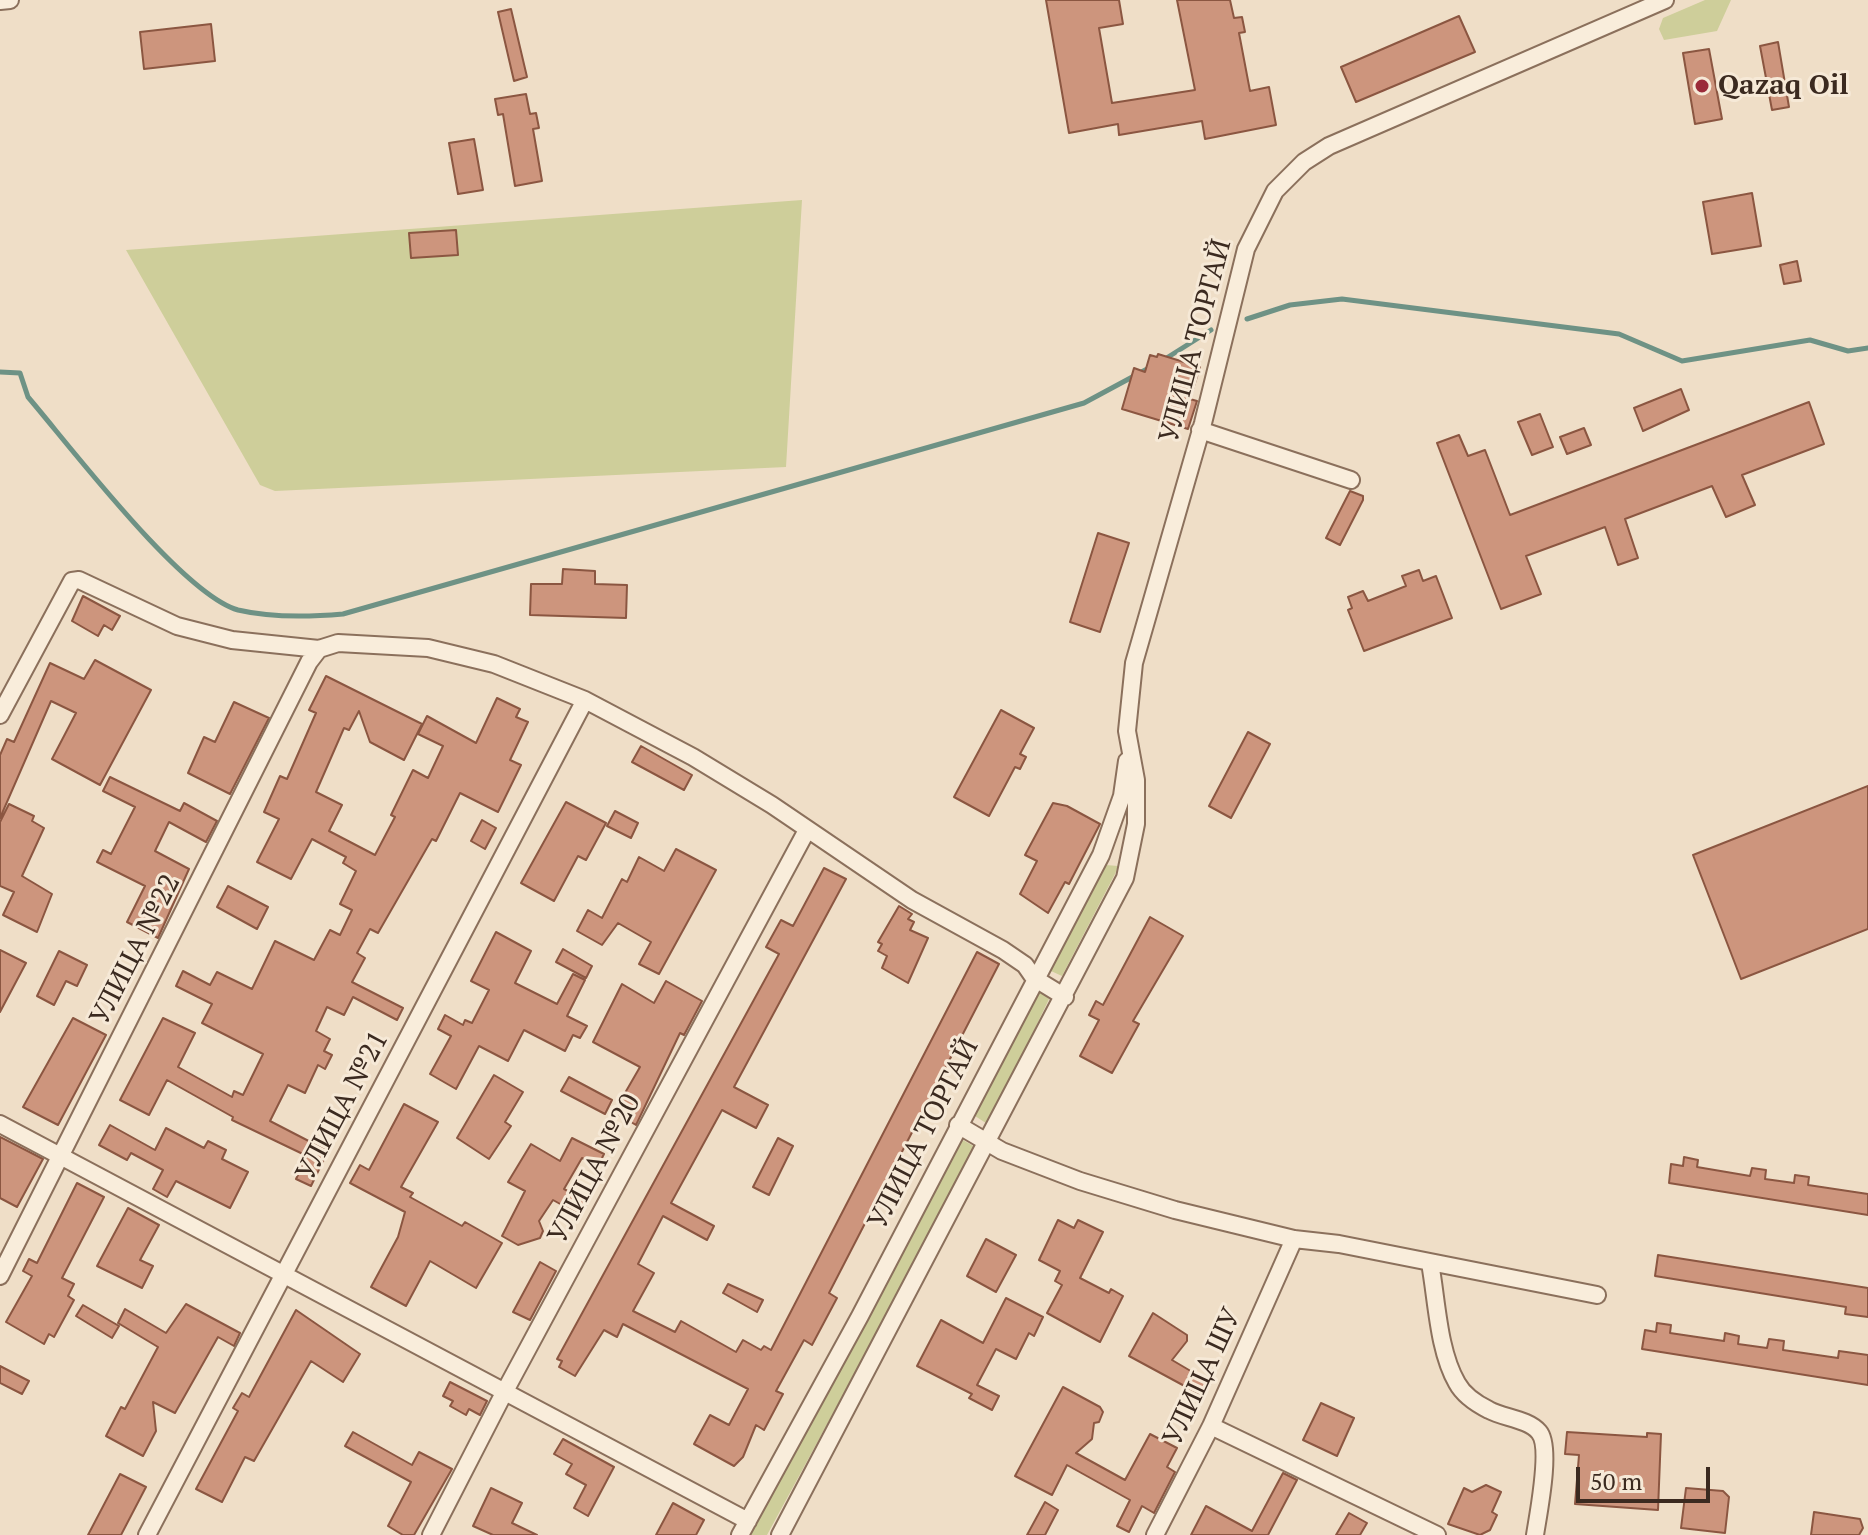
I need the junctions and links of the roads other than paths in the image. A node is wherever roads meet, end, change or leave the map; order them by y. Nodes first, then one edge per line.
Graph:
1 (10, 0) edge
2 (1665, 0) edge
3 (0, 1) edge
4 (1200, 430) junction
5 (1351, 480) dead end
6 (319, 649) junction
7 (585, 700) junction
8 (0, 715) edge
9 (1129, 747) junction
10 (807, 830) junction
11 (1034, 978) junction
12 (1065, 997) junction
13 (0, 1124) edge
14 (958, 1125) junction
15 (989, 1141) junction
16 (60, 1156) junction
17 (1294, 1239) junction
18 (1430, 1263) junction
19 (284, 1274) junction
20 (0, 1276) edge
21 (1597, 1295) dead end
22 (505, 1391) junction
23 (1211, 1426) junction
24 (744, 1528) edge
25 (147, 1535) edge
26 (431, 1535) edge
27 (780, 1535) edge
28 (1155, 1535) edge
29 (1437, 1535) edge
30 (1535, 1535) edge

1 - 3 street
2 - 4 street, УЛИЦА ТОРГАЙ
4 - 5 street
4 - 9 street, УЛИЦА ТОРГАЙ
6 - 7 street
6 - 8 street
6 - 16 street, УЛИЦА №22
7 - 10 street
7 - 19 street, УЛИЦА №21
9 - 11 street, УЛИЦА ТОРГАЙ
9 - 12 street, УЛИЦА ТОРГАЙ
10 - 11 street
10 - 22 street, УЛИЦА №20
11 - 12 street
11 - 14 street, УЛИЦА ТОРГАЙ
12 - 15 street, УЛИЦА ТОРГАЙ
13 - 16 street
14 - 15 street
14 - 24 street, УЛИЦА ТОРГАЙ
15 - 17 street
15 - 27 street, УЛИЦА ТОРГАЙ
16 - 19 street
16 - 20 street, УЛИЦА №22
17 - 18 street
17 - 23 street, УЛИЦА ШУ
18 - 21 street
18 - 30 street
19 - 22 street
19 - 25 street, УЛИЦА №21
22 - 24 street
22 - 26 street, УЛИЦА №20
23 - 28 street, УЛИЦА ШУ
23 - 29 street

